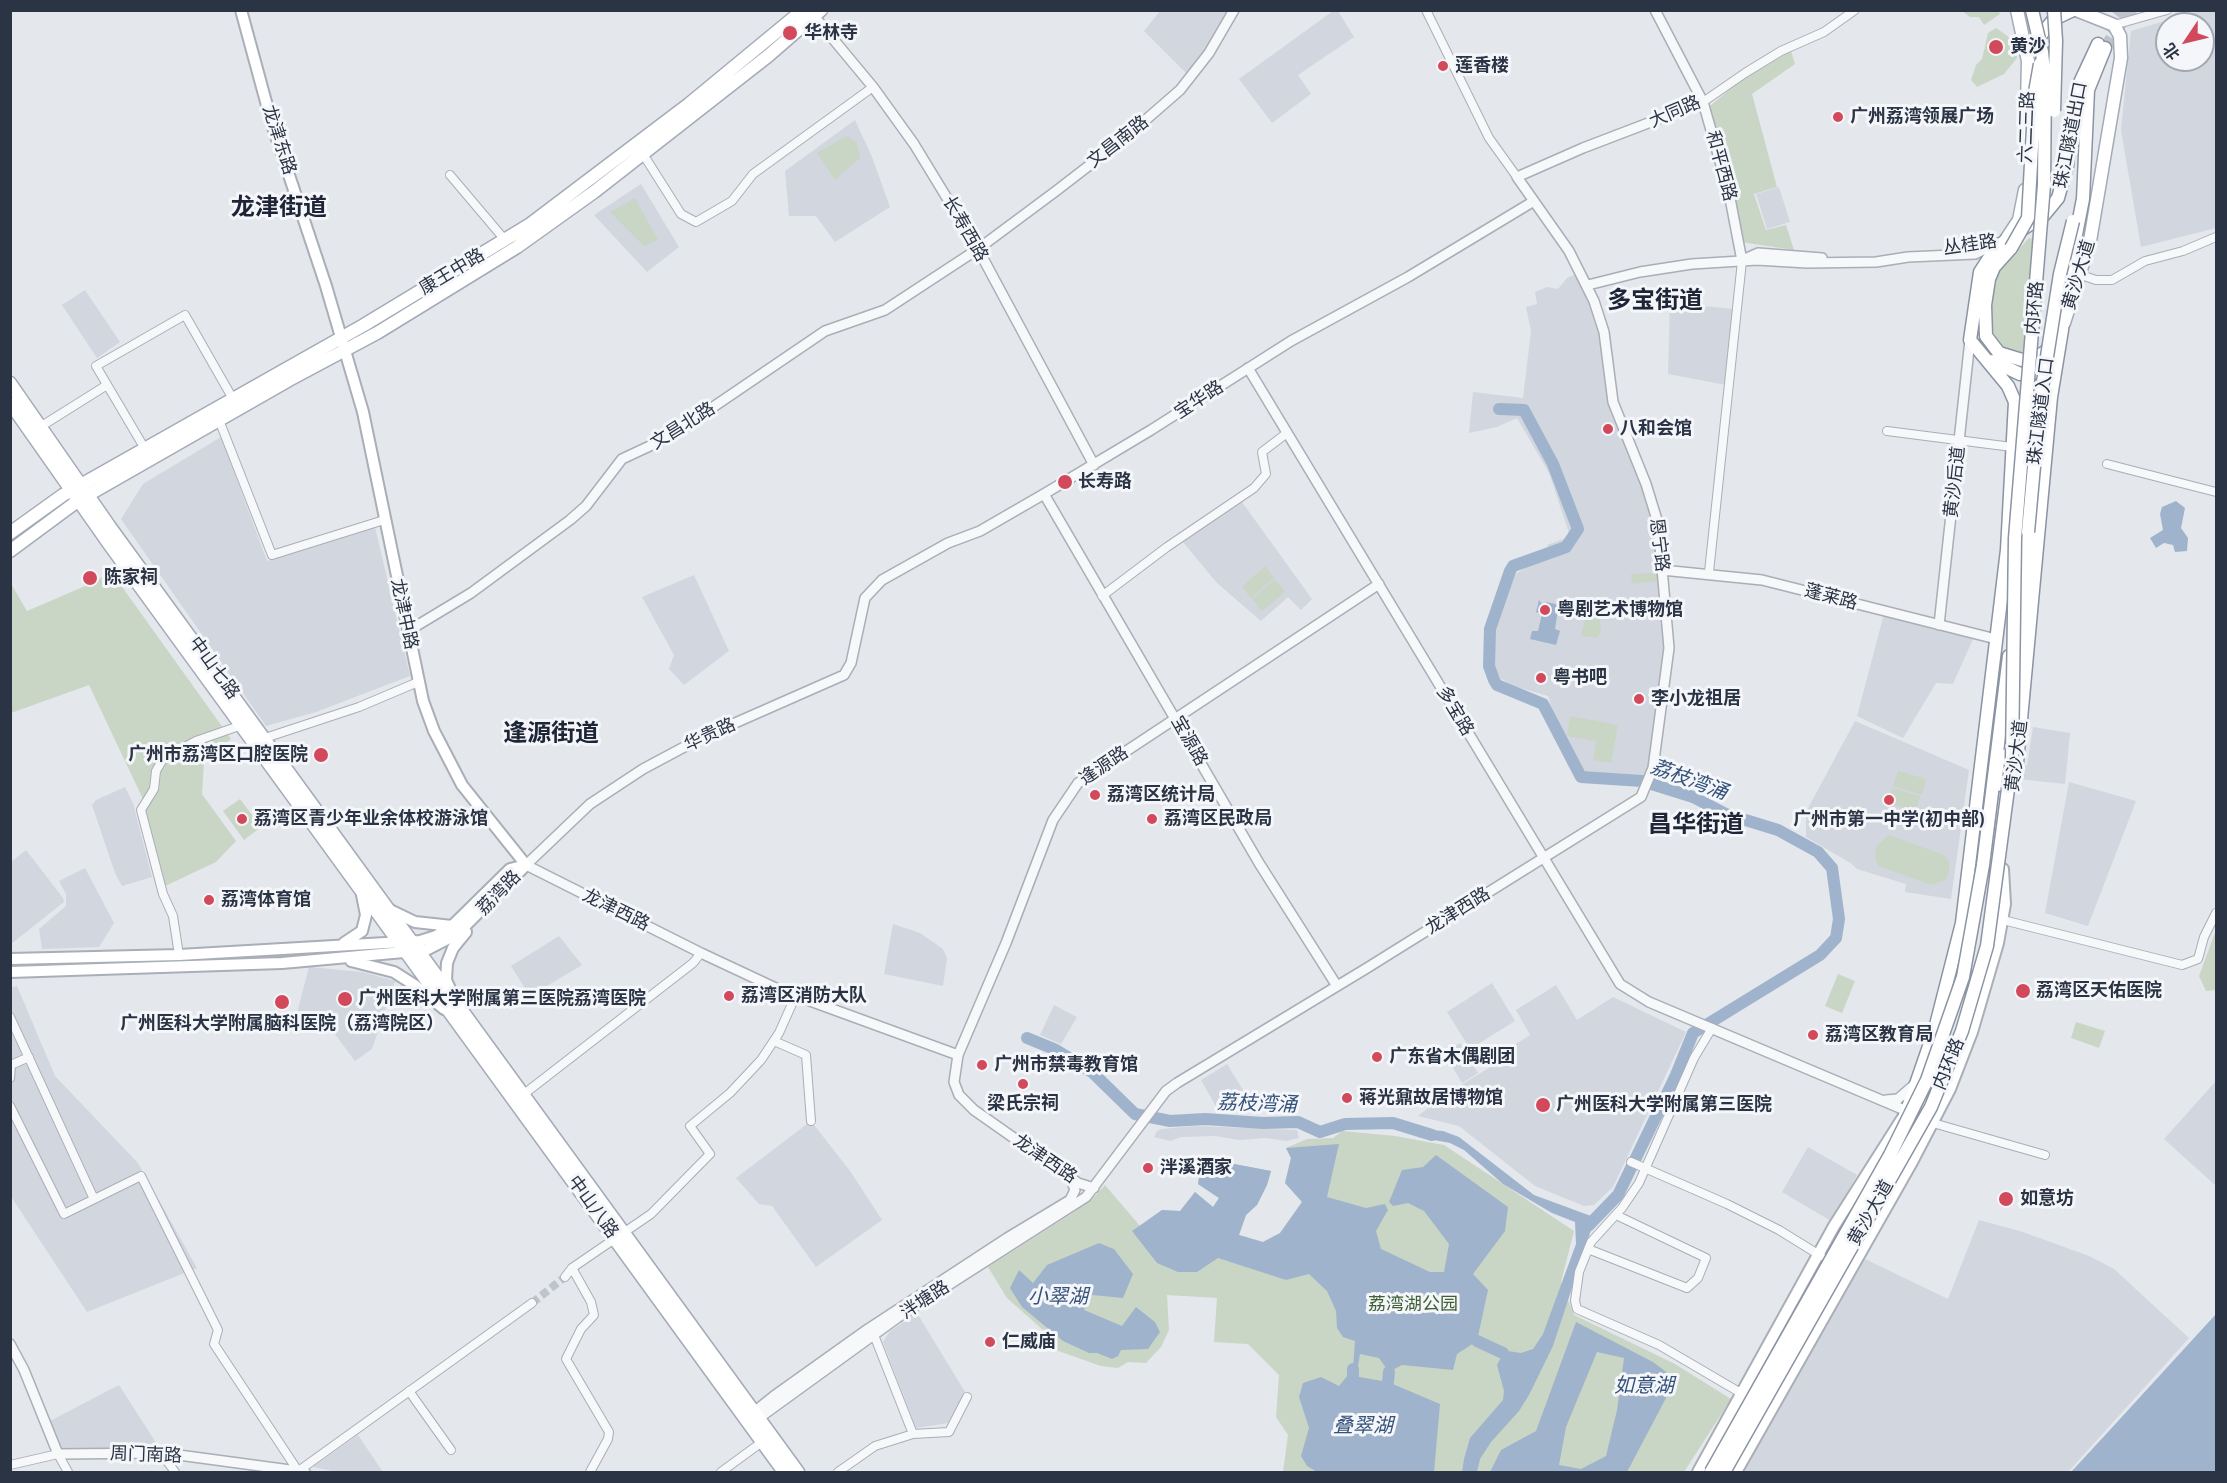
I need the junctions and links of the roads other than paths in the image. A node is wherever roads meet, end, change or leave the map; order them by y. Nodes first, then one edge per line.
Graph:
1 (241, 10) edge
2 (802, 10) edge
3 (1234, 10) edge
4 (1426, 10) edge
5 (1655, 10) edge
6 (2017, 10) edge
7 (2026, 10) edge
8 (2032, 10) edge
9 (2049, 10) edge
10 (2054, 10) edge
11 (2074, 10) edge
12 (2167, 10) edge
13 (815, 13) edge
14 (1855, 13) edge
15 (2114, 25) junction
16 (2036, 42) junction
17 (873, 87) junction
18 (2088, 90) junction
19 (1703, 102) junction
20 (643, 154) junction
21 (450, 175) dead end
22 (1517, 177) junction
23 (2037, 194) junction
24 (1534, 201) junction
25 (2217, 237) edge
26 (505, 240) junction
27 (2008, 244) junction
28 (978, 249) junction
29 (1806, 257) junction
30 (1742, 261) junction
31 (1820, 263) junction
32 (2080, 275) junction
33 (1588, 285) junction
34 (2044, 292) junction
35 (2062, 330) junction
36 (341, 337) junction
37 (1970, 340) junction
38 (346, 350) junction
39 (1248, 368) junction
40 (10, 383) edge
41 (107, 385) junction
42 (233, 399) junction
43 (2015, 402) junction
44 (10, 403) edge
45 (219, 420) junction
46 (2049, 424) junction
47 (40, 427) junction
48 (1887, 431) dead end
49 (1287, 433) junction
50 (1959, 441) junction
51 (2012, 447) junction
52 (145, 449) junction
53 (2107, 464) dead end
54 (1094, 465) junction
55 (80, 492) junction
56 (2217, 492) edge
57 (1044, 494) junction
58 (384, 520) junction
59 (2025, 532) junction
60 (10, 533) edge
61 (113, 541) junction
62 (10, 551) edge
63 (1662, 570) junction
64 (1709, 572) junction
65 (1379, 584) junction
66 (1102, 596) junction
67 (865, 598) joint
68 (2002, 600) junction
69 (2032, 615) junction
70 (1939, 625) junction
71 (408, 631) junction
72 (1996, 639) junction
73 (2019, 662) junction
74 (418, 682) junction
75 (1176, 718) junction
76 (242, 725) junction
77 (265, 738) junction
78 (2008, 754) junction
79 (1991, 800) junction
80 (1544, 858) junction
81 (526, 865) junction
82 (1986, 865) junction
83 (2003, 869) junction
84 (357, 883) junction
85 (388, 909) junction
86 (481, 912) junction
87 (2217, 914) edge
88 (2003, 920) junction
89 (452, 926) junction
90 (336, 946) junction
91 (410, 947) junction
92 (1987, 952) junction
93 (701, 953) junction
94 (179, 955) junction
95 (323, 958) junction
96 (10, 959) edge
97 (10, 972) edge
98 (1337, 986) junction
99 (796, 995) junction
100 (460, 1007) junction
101 (10, 1017) edge
102 (456, 1020) junction
103 (1712, 1028) junction
104 (1935, 1029) junction
105 (774, 1041) junction
106 (1963, 1045) junction
107 (958, 1054) junction
108 (29, 1057) junction
109 (10, 1078) edge
110 (1916, 1082) junction
111 (524, 1094) junction
112 (1886, 1100) junction
113 (10, 1106) edge
114 (1907, 1111) junction
115 (811, 1121) dead end
116 (1933, 1124) junction
117 (1918, 1133) junction
118 (2044, 1155) dead end
119 (1631, 1162) dead end
120 (1645, 1169) junction
121 (1068, 1176) junction
122 (1095, 1185) junction
123 (94, 1199) junction
124 (1070, 1200) junction
125 (1875, 1203) junction
126 (1616, 1215) junction
127 (620, 1235) junction
128 (1588, 1249) junction
129 (1823, 1257) junction
130 (572, 1268) junction
131 (1846, 1268) junction
132 (565, 1277) tunnel mouth
133 (532, 1303) tunnel mouth
134 (874, 1335) junction
135 (10, 1344) edge
136 (409, 1391) junction
137 (1776, 1392) junction
138 (774, 1396) junction
139 (1746, 1396) junction
140 (967, 1397) dead end
141 (746, 1401) junction
142 (754, 1419) junction
143 (914, 1434) junction
144 (762, 1442) junction
145 (451, 1450) dead end
146 (160, 1453) junction
147 (58, 1454) junction
148 (10, 1465) edge
149 (300, 1472) edge
150 (68, 1473) edge
151 (175, 1473) edge
152 (590, 1473) edge
153 (721, 1473) edge
154 (784, 1473) edge
155 (798, 1473) edge
156 (838, 1473) edge
157 (1698, 1473) edge
158 (1710, 1473) edge
159 (1725, 1473) edge
160 (1736, 1473) edge

1 - 36 main road, 龙津东路
2 - 26 main road, 康王中路
3 - 28 street, 文昌南路
4 - 22 street
5 - 19 street, 和平西路
6 - 27 main road, 六二三路
7 - 16 main road
8 - 125 main road, 内环路, bridge
9 - 27 main road, bridge
10 - 34 main road, 内环路, bridge
11 - 15 main road
11 - 16 main road
12 - 15 street
13 - 17 street, 长寿西路
13 - 20 main road, 康王中路
14 - 19 street, 大同路
15 - 32 main road, 黄沙大道
16 - 23 main road, bridge
17 - 20 street
17 - 28 street, 长寿西路
18 - 27 main road, 珠江隧道出口
18 - 35 main road
18 - 59 main road, 珠江隧道入口, bridge
19 - 22 street, 大同路
19 - 30 street, 和平西路
20 - 38 main road, 康王中路
21 - 26 street
22 - 24 street, 恩宁路
23 - 27 main road, bridge
23 - 34 main road, bridge
24 - 33 street, 恩宁路
24 - 39 street, 宝华路
25 - 32 street
26 - 36 main road, 康王中路
27 - 29 street, 丛桂路
27 - 31 street, 丛桂路
27 - 35 main road
27 - 37 main road
28 - 54 street, 长寿西路
28 - 71 street, 文昌北路
29 - 30 street, 丛桂路
29 - 31 street
30 - 31 street, 丛桂路
30 - 33 street, 丛桂路
30 - 64 street
32 - 35 main road, 黄沙大道
33 - 63 street, 恩宁路
34 - 59 main road, 内环路
35 - 37 main road
35 - 46 main road, 黄沙大道
36 - 38 main road, 龙津中路
36 - 42 main road, 康王中路
37 - 43 main road
37 - 50 street, 黄沙后道
38 - 45 main road, 康王中路
38 - 58 main road, 龙津中路
39 - 49 street, 多宝路
39 - 54 street, 宝华路
40 - 47 main road, 中山七路
41 - 42 street
41 - 47 street
41 - 52 street
42 - 52 main road, 康王中路
43 - 46 main road
43 - 51 main road, 黄沙大道
44 - 55 main road, 中山七路
45 - 55 main road, 康王中路
45 - 58 street
46 - 69 main road, 黄沙大道
47 - 55 main road, 中山七路
48 - 50 street
49 - 65 street, 多宝路
49 - 66 street
50 - 51 street
50 - 70 street, 黄沙后道
51 - 68 main road, 黄沙大道
52 - 55 main road, 康王中路
53 - 56 street
54 - 57 street, 宝华路
55 - 60 main road
55 - 61 main road, 中山七路
55 - 62 main road
57 - 66 street, 宝源路
57 - 67 street, 宝华路
58 - 71 main road, 龙津中路
59 - 73 main road
59 - 79 main road, 内环路
61 - 76 main road, 中山七路
61 - 77 main road, 中山七路
63 - 64 street, 蓬莱路
63 - 80 street, 恩宁路
64 - 70 street, 蓬莱路
65 - 75 street, 逢源路
65 - 80 street, 多宝路
66 - 75 street, 宝源路
67 - 81 street, 华贵路
68 - 72 main road, 黄沙大道
68 - 79 main road
69 - 73 main road
69 - 83 main road, 黄沙大道
70 - 72 street, 蓬莱路
71 - 74 main road, 龙津中路
72 - 104 main road, 黄沙大道
73 - 78 main road
74 - 77 street
74 - 81 main road, 龙津中路
75 - 98 street, 宝源路
75 - 107 street, 逢源路
76 - 84 main road, 中山七路
76 - 94 street
77 - 85 main road, 中山七路
78 - 82 main road
78 - 92 main road
79 - 82 main road, 内环路
80 - 98 street, 龙津西路
80 - 103 street, 多宝路
81 - 86 main road, 荔湾路
81 - 89 main road, 荔湾路
81 - 93 street, 龙津西路
82 - 125 main road, bridge
82 - 158 main road, 内环路, bridge
83 - 88 main road
83 - 92 main road, 黄沙大道
84 - 90 main road
84 - 91 main road, 中山七路
85 - 89 main road
85 - 91 main road, 中山七路
86 - 91 main road, 荔湾路
86 - 100 main road
87 - 88 street
88 - 106 main road
89 - 91 main road, 荔湾路
90 - 91 main road, 荔湾路
90 - 94 main road, 荔湾路
91 - 95 main road, 荔湾路
91 - 100 main road, 中山八路
91 - 102 main road, 中山八路
92 - 106 main road, 黄沙大道
93 - 99 street, 龙津西路
93 - 111 street
94 - 96 main road, 荔湾路
95 - 97 main road, 荔湾路
95 - 102 main road
98 - 122 street, 龙津西路
99 - 105 street
99 - 107 street, 龙津西路
100 - 111 main road, 中山八路
101 - 108 street
102 - 127 main road, 中山八路
103 - 112 street
103 - 120 street
104 - 106 main road
104 - 110 main road, 黄沙大道
105 - 115 street
105 - 127 street
106 - 116 main road
106 - 117 main road, 黄沙大道
107 - 121 street, 龙津西路
108 - 109 street
108 - 123 street
110 - 112 street
110 - 114 main road, 黄沙大道
111 - 127 main road, 中山八路
112 - 114 street
113 - 123 street
114 - 117 street
114 - 129 main road, 黄沙大道
116 - 118 street
116 - 131 main road
117 - 131 main road, 黄沙大道
119 - 120 street
120 - 126 street
120 - 129 street
121 - 122 street, 龙津西路
121 - 124 street
122 - 124 street
122 - 134 street, 泮塘路
123 - 149 street
124 - 138 street
125 - 159 main road, 内环路, bridge
126 - 128 street
126 - 128 street
127 - 130 street
127 - 141 main road, 中山八路
127 - 142 main road, 中山八路
128 - 139 street
129 - 139 main road, 黄沙大道
130 - 132 street
130 - 152 street
131 - 137 main road, 黄沙大道
133 - 136 street
134 - 142 street, 泮塘路
134 - 143 street
135 - 147 street
136 - 145 street
136 - 149 street
137 - 159 main road, 黄沙大道
137 - 160 main road
138 - 141 street
138 - 142 street
139 - 157 main road
139 - 158 main road, 黄沙大道
140 - 143 street
141 - 142 main road, 中山八路
142 - 144 main road, 中山八路
142 - 155 main road, 中山八路
143 - 156 street
144 - 153 street
144 - 154 main road, 中山八路
146 - 147 street, 周门南路
146 - 149 street, 周门南路
146 - 151 street
147 - 148 street
147 - 150 street

